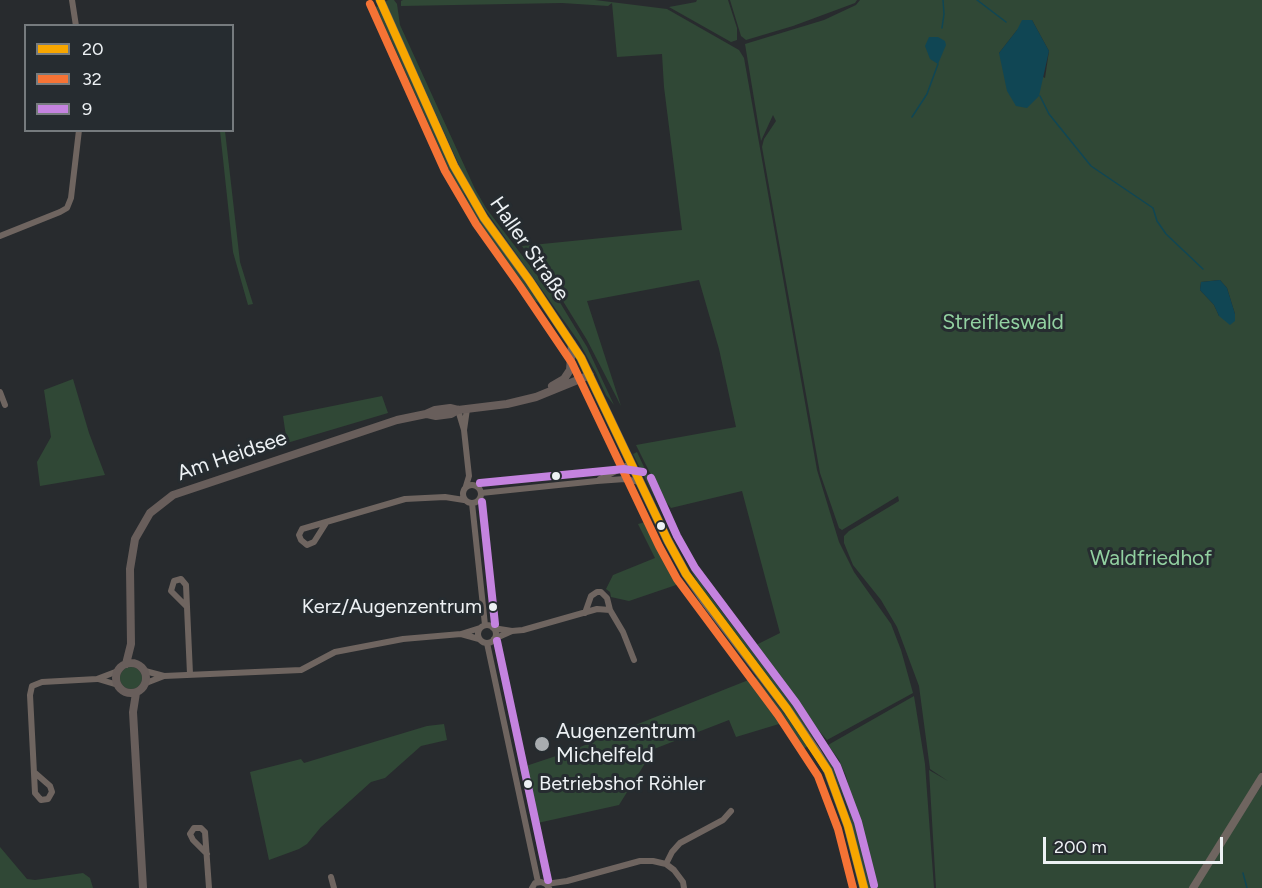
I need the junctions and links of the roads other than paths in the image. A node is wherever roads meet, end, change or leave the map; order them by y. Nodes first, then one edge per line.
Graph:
1 (72, 0) edge
2 (380, 0) edge
3 (76, 24) edge
4 (79, 132) edge
5 (0, 236) edge
6 (572, 344) junction
7 (590, 375) junction
8 (0, 392) edge
9 (507, 404) junction
10 (5, 405) dead end
11 (462, 409) junction
12 (632, 463) junction
13 (597, 481) junction
14 (641, 482) junction
15 (468, 487) junction
16 (481, 493) junction
17 (445, 497) junction
18 (464, 500) junction
19 (472, 503) junction
20 (326, 523) dead end
21 (187, 607) dead end
22 (610, 610) junction
23 (585, 613) junction
24 (483, 627) junction
25 (493, 628) junction
26 (512, 631) junction
27 (460, 634) junction
28 (479, 639) junction
29 (494, 639) junction
30 (488, 643) junction
31 (634, 660) dead end
32 (131, 664) junction
33 (118, 671) junction
34 (145, 671) junction
35 (190, 674) junction
36 (164, 676) junction
37 (97, 679) junction
38 (146, 683) junction
39 (118, 685) junction
40 (126, 692) junction
41 (136, 693) junction
42 (133, 712) junction
43 (34, 772) dead end
44 (1262, 777) edge
45 (731, 811) dead end
46 (207, 854) dead end
47 (666, 864) junction
48 (331, 877) dead end
49 (567, 881) junction
50 (538, 882) junction
51 (548, 886) edge
52 (143, 888) edge
53 (209, 888) edge
54 (334, 888) edge
55 (532, 888) edge
56 (558, 888) edge
57 (684, 888) edge
58 (864, 888) edge
59 (1193, 888) edge

1 - 3 street
2 - 6 main road, Haller Straße
4 - 5 street
6 - 7 main road, Haller Straße
6 - 9 main road
7 - 9 main road
7 - 12 main road, Haller Straße
8 - 10 street
9 - 11 main road, Am Heidsee
11 - 15 street
11 - 32 main road, Am Heidsee
12 - 13 street
12 - 14 main road, Haller Straße
13 - 14 street
13 - 16 street
14 - 58 main road, Haller Straße
15 - 16 street
15 - 17 street
15 - 18 street
16 - 19 street
17 - 18 street
17 - 20 street
18 - 19 street
19 - 24 street
21 - 35 street
22 - 23 street
22 - 23 street
22 - 31 street
23 - 26 street
24 - 25 street
24 - 27 street
24 - 28 street
25 - 26 street
25 - 29 street
26 - 29 street
27 - 28 street
27 - 35 street
28 - 30 street
29 - 30 street
30 - 50 street
32 - 33 main road
32 - 34 main road
33 - 37 street
33 - 39 main road
34 - 36 street
34 - 38 main road
35 - 36 street
36 - 38 street
37 - 39 street
37 - 43 street
38 - 41 main road
39 - 40 main road
40 - 41 main road
40 - 42 main road
41 - 42 main road
42 - 52 main road
44 - 59 street
45 - 47 street
46 - 53 street
47 - 49 street
47 - 57 street
48 - 54 street
49 - 51 street
49 - 56 street
50 - 51 street
50 - 55 street

